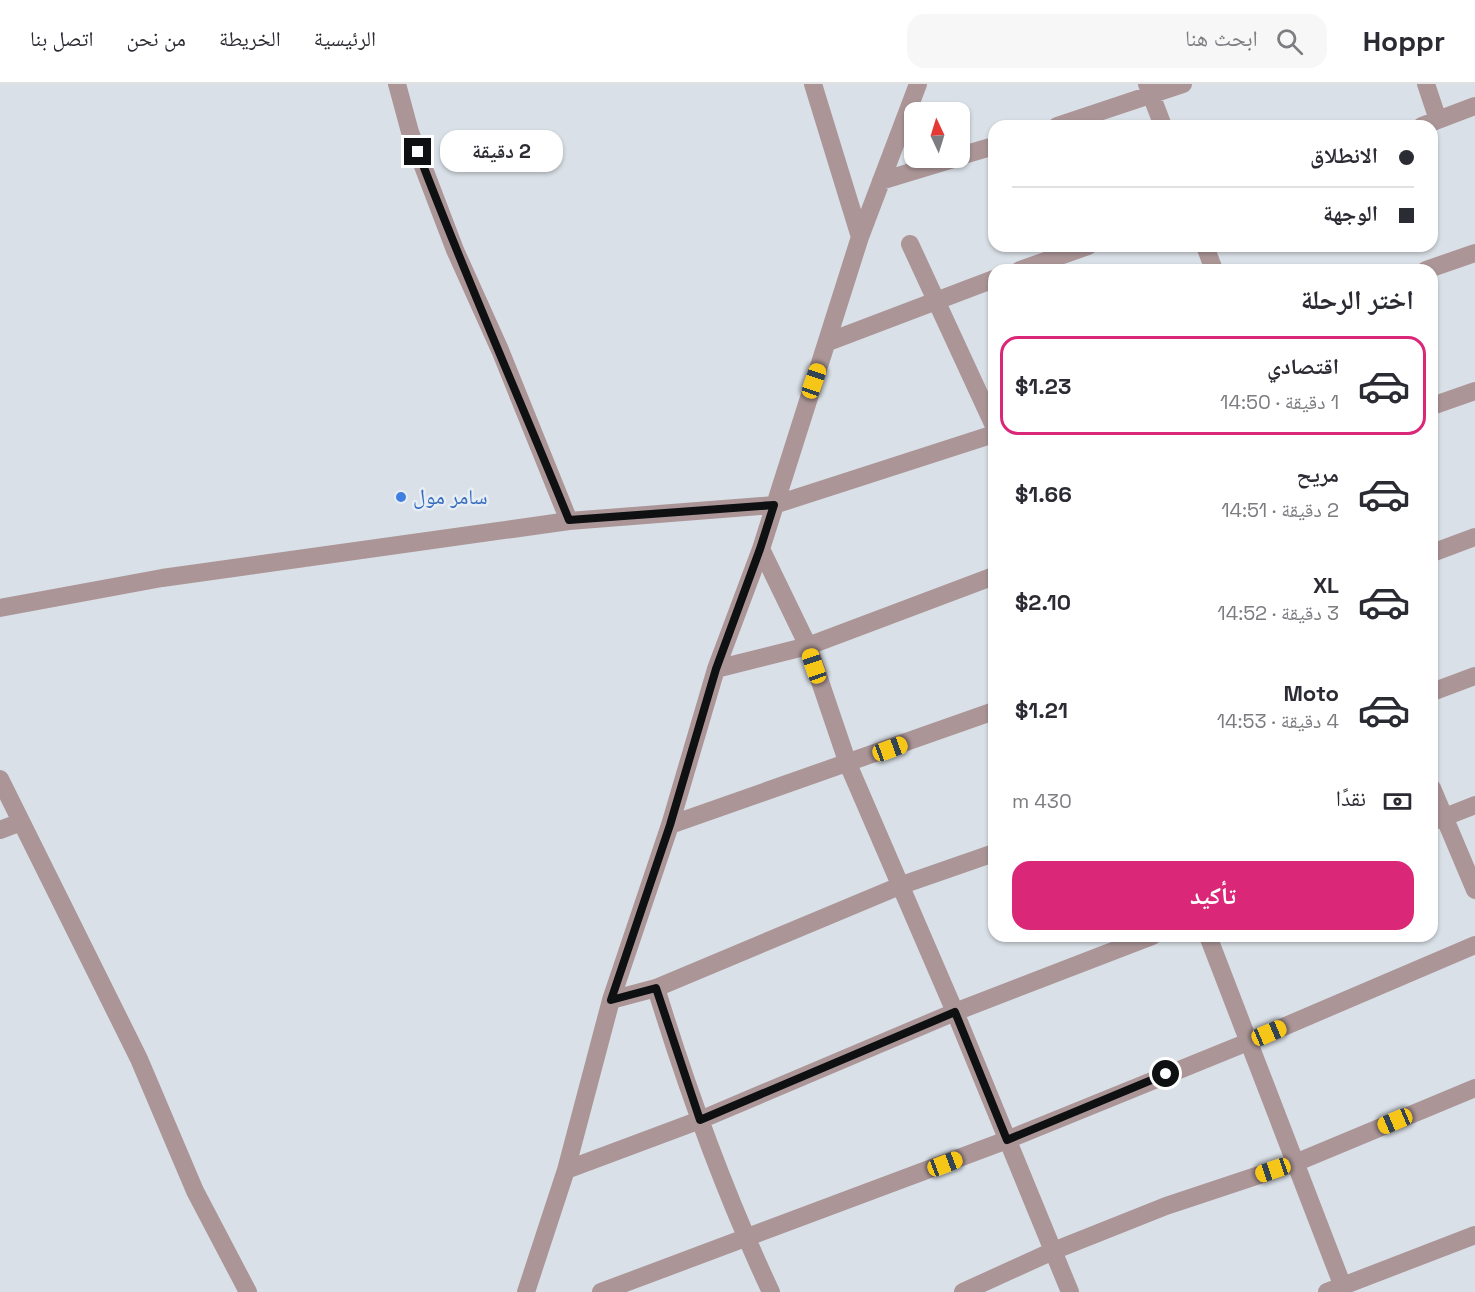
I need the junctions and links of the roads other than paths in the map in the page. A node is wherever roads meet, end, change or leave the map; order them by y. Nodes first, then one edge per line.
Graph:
1 (397, 84) edge
2 (813, 84) edge
3 (918, 84) edge
4 (1183, 84) edge
5 (1426, 84) edge
6 (1150, 90) edge
7 (1475, 106) edge
8 (1073, 120) edge
9 (1161, 120) edge
10 (1430, 120) edge
11 (1438, 120) edge
12 (988, 148) edge
13 (970, 153) edge
14 (923, 168) edge
15 (881, 181) junction
16 (860, 237) junction
17 (910, 244) dead end
18 (1071, 252) edge
19 (1475, 253) edge
20 (1037, 264) edge
21 (1438, 266) edge
22 (988, 281) edge
23 (937, 300) junction
24 (828, 342) junction
25 (1475, 391) edge
26 (1438, 404) edge
27 (988, 413) edge
28 (988, 436) edge
29 (774, 505) junction
30 (569, 520) junction
31 (1475, 537) edge
32 (760, 549) junction
33 (1438, 551) edge
34 (988, 578) edge
35 (0, 608) edge
36 (808, 646) junction
37 (716, 669) junction
38 (1475, 676) edge
39 (1438, 690) edge
40 (988, 713) edge
41 (848, 764) junction
42 (0, 779) edge
43 (1475, 806) edge
44 (1438, 820) edge
45 (21, 822) junction
46 (670, 825) junction
47 (0, 830) edge
48 (988, 855) edge
49 (902, 885) junction
50 (1475, 890) edge
51 (1136, 942) edge
52 (1210, 942) edge
53 (1475, 945) edge
54 (656, 988) junction
55 (611, 1000) junction
56 (955, 1012) junction
57 (1248, 1042) junction
58 (1475, 1088) edge
59 (700, 1120) junction
60 (1007, 1140) junction
61 (1295, 1163) junction
62 (566, 1170) junction
63 (1475, 1235) edge
64 (746, 1237) junction
65 (1053, 1251) junction
66 (1338, 1290) edge
67 (248, 1292) edge
68 (526, 1292) edge
69 (601, 1292) edge
70 (771, 1292) edge
71 (963, 1292) edge
72 (1070, 1292) edge

1 - 30 street
2 - 16 street
3 - 15 street
4 - 6 street
5 - 10 street
6 - 8 street
6 - 9 street
7 - 11 street
12 - 13 street
14 - 15 street
15 - 16 street
16 - 24 street
17 - 23 street
18 - 20 street
19 - 21 street
22 - 23 street
23 - 24 street
23 - 27 street
24 - 29 street
25 - 26 street
28 - 29 street
29 - 30 street
29 - 32 street
30 - 35 street
31 - 33 street
32 - 36 street
32 - 37 street
34 - 36 street
36 - 37 street
36 - 41 street
37 - 46 street
38 - 39 street
40 - 41 street
41 - 46 street
41 - 49 street
42 - 45 street
43 - 44 street
44 - 50 street
45 - 47 street
45 - 67 street
46 - 55 street
48 - 49 street
49 - 54 street
49 - 56 street
51 - 56 street
52 - 57 street
53 - 57 street
54 - 55 street
54 - 59 street
55 - 62 street
56 - 59 street
56 - 60 street
57 - 60 street
57 - 61 street
58 - 61 street
59 - 62 street
59 - 64 street
60 - 64 street
60 - 65 street
61 - 65 street
61 - 66 street
62 - 68 street
63 - 66 street
64 - 69 street
64 - 70 street
65 - 71 street
65 - 72 street

